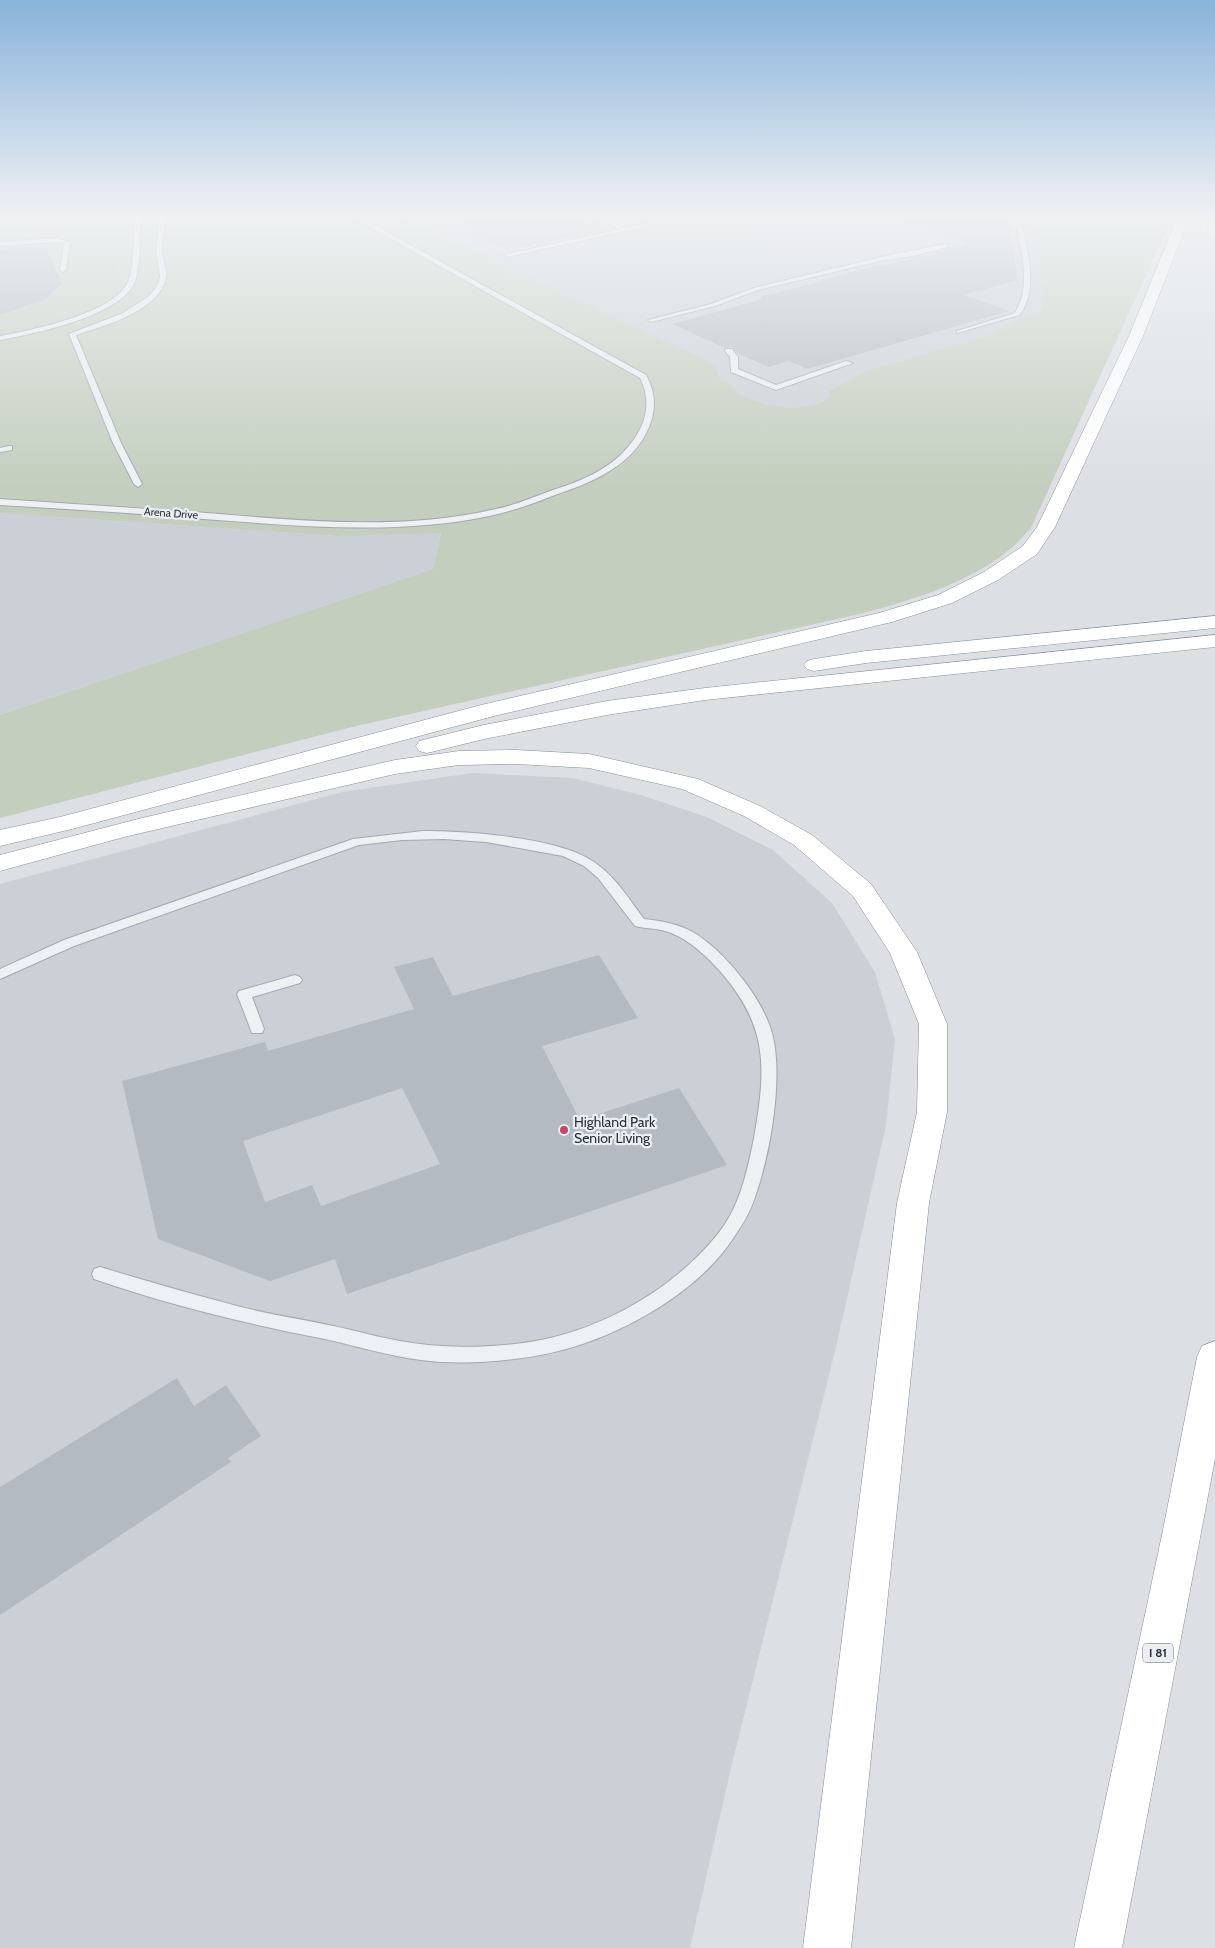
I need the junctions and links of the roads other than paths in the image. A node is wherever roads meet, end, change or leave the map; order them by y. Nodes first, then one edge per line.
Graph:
1 (101, 307) edge
2 (138, 307) edge
3 (517, 307) edge
4 (706, 307) edge
5 (1023, 307) edge
6 (1148, 307) edge
7 (651, 320) dead end
8 (959, 332) dead end
9 (0, 338) edge
10 (729, 351) dead end
11 (849, 363) dead end
12 (10, 448) dead end
13 (0, 450) edge
14 (138, 484) dead end
15 (0, 502) edge
16 (1215, 622) edge
17 (1215, 641) edge
18 (121, 820) junction
19 (0, 838) edge
20 (0, 863) edge
21 (0, 974) edge
22 (294, 980) dead end
23 (257, 1029) dead end
24 (100, 1274) dead end
25 (1215, 1357) edge
26 (827, 1948) edge
27 (1098, 1948) edge

1 - 9 lane
2 - 14 lane
3 - 15 lane, Arena Drive
4 - 7 lane
5 - 8 lane
6 - 18 highway
10 - 11 lane
12 - 13 lane
16 - 18 highway
17 - 18 highway
18 - 19 highway
18 - 20 highway
18 - 26 highway
21 - 24 lane
22 - 23 lane
25 - 27 highway, I 81

